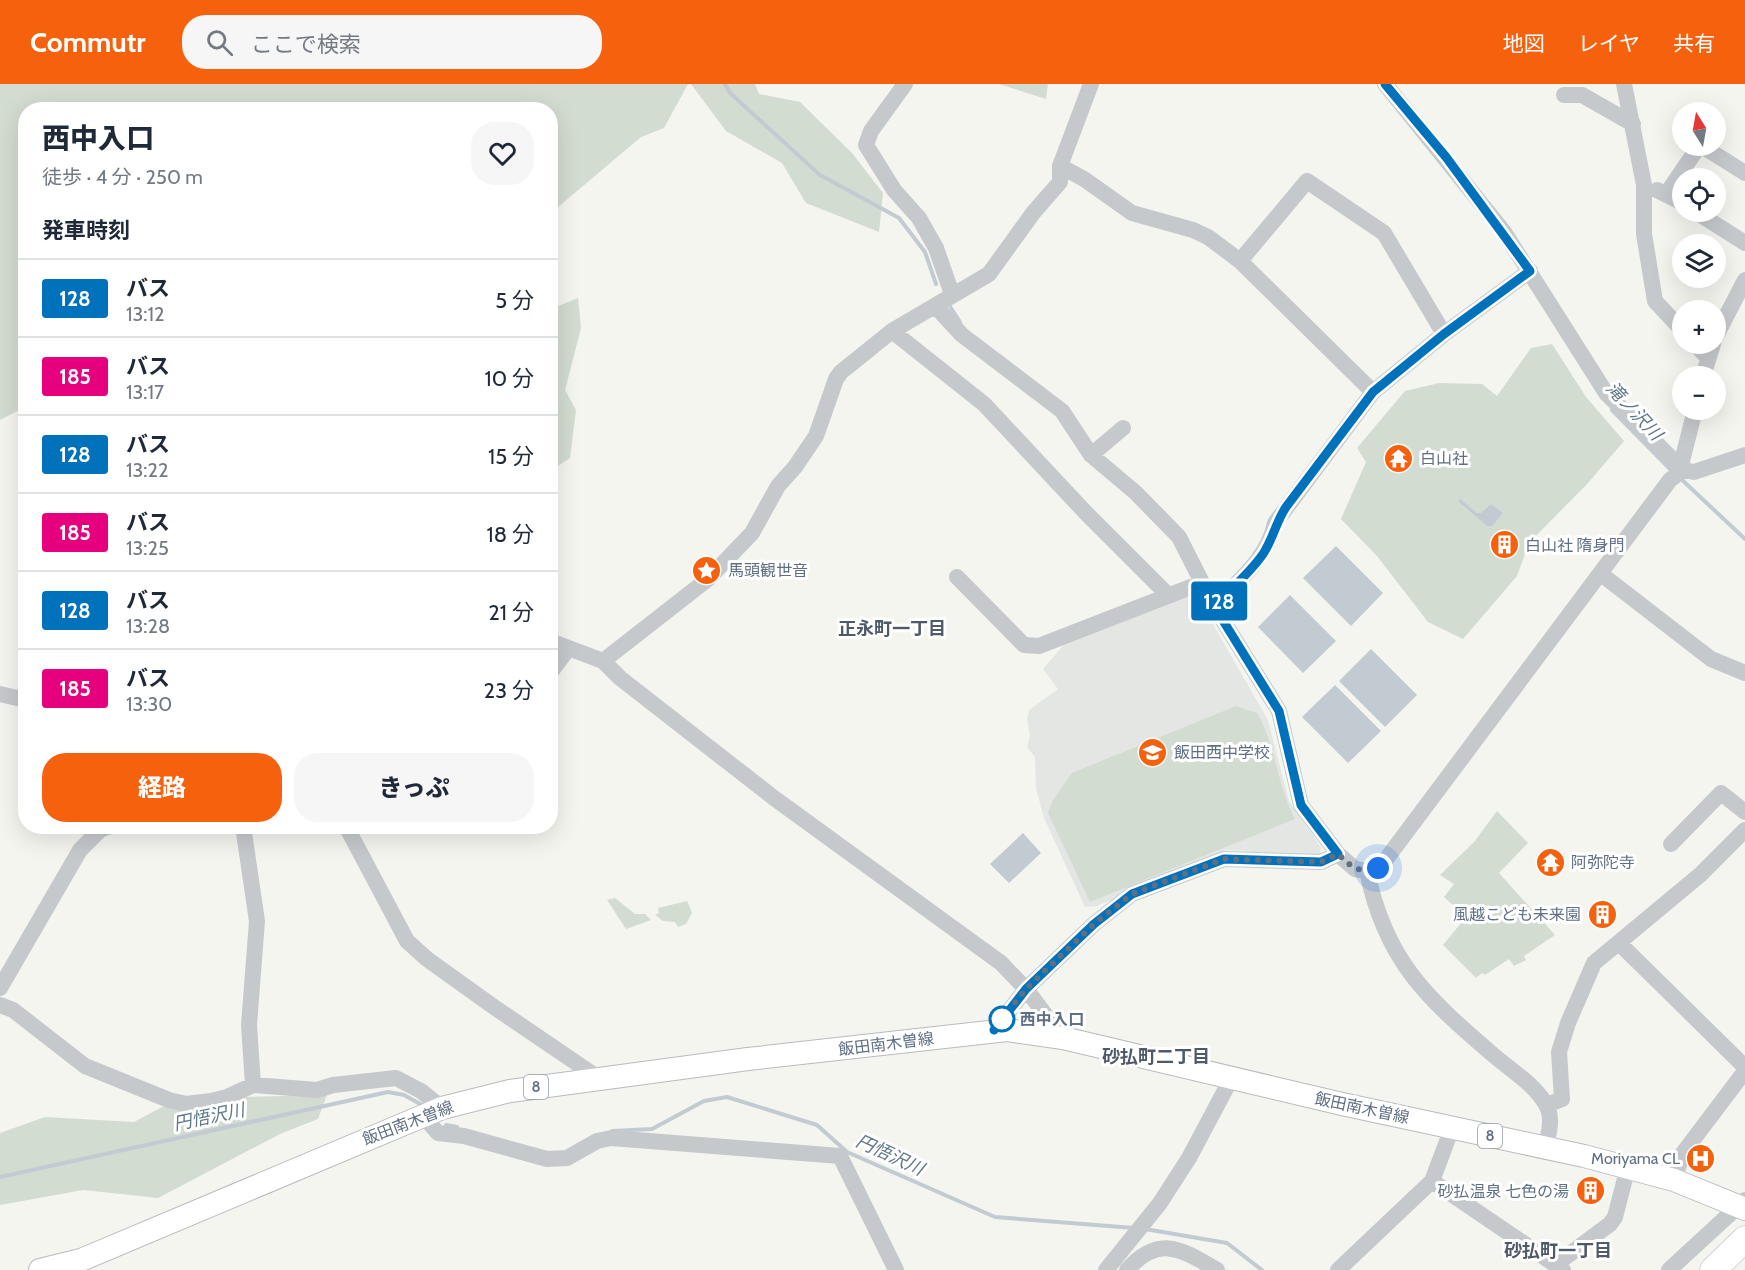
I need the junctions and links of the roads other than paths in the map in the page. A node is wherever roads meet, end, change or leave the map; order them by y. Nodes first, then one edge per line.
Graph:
1 (906, 84) edge
2 (1091, 84) edge
3 (1385, 84) edge
4 (1624, 84) edge
5 (1564, 95) dead end
6 (1634, 124) junction
7 (1694, 156) edge
8 (1717, 156) edge
9 (1060, 166) junction
10 (1745, 173) edge
11 (1644, 185) junction
12 (1667, 194) junction
13 (1672, 197) edge
14 (1712, 222) edge
15 (1745, 243) edge
16 (1240, 261) junction
17 (1530, 271) junction
18 (1745, 280) edge
19 (951, 294) junction
20 (936, 307) junction
21 (1726, 317) edge
22 (1672, 319) edge
23 (892, 331) junction
24 (1444, 334) junction
25 (1373, 392) junction
26 (1692, 420) edge
27 (1123, 428) dead end
28 (1091, 455) junction
29 (1745, 455) edge
30 (1678, 474) junction
31 (1601, 574) junction
32 (957, 577) dead end
33 (1201, 583) junction
34 (1168, 595) junction
35 (1214, 606) junction
36 (558, 644) edge
37 (569, 648) junction
38 (603, 661) junction
39 (558, 662) edge
40 (1745, 673) edge
41 (0, 694) edge
42 (18, 698) edge
43 (1745, 812) edge
44 (1745, 830) edge
45 (96, 834) edge
46 (244, 834) edge
47 (350, 834) edge
48 (1671, 844) dead end
49 (1338, 854) junction
50 (1367, 871) junction
51 (1620, 944) junction
52 (0, 988) edge
53 (1026, 989) junction
54 (0, 1005) edge
55 (994, 1030) junction
56 (1063, 1038) junction
57 (1745, 1069) edge
58 (600, 1079) junction
59 (1231, 1079) junction
60 (253, 1085) junction
61 (1547, 1105) junction
62 (432, 1112) junction
63 (1452, 1128) junction
64 (1545, 1148) junction
65 (1628, 1167) junction
66 (1674, 1180) junction
67 (1432, 1181) junction
68 (1742, 1205) edge
69 (1745, 1239) edge
70 (1745, 1263) edge
71 (1559, 1267) edge
72 (40, 1270) edge
73 (896, 1270) edge
74 (1106, 1270) edge
75 (1127, 1270) edge
76 (1217, 1270) edge
77 (1338, 1270) edge
78 (1669, 1270) edge
79 (1713, 1270) edge
80 (1738, 1270) edge

1 - 19 street
2 - 9 street
3 - 17 street
4 - 6 street
5 - 6 street
6 - 11 street
7 - 12 street
8 - 10 street
9 - 16 street
9 - 19 street
11 - 12 street
11 - 22 street
12 - 13 street
14 - 15 street
16 - 24 street
16 - 25 street
17 - 24 street
17 - 30 street
18 - 21 street
19 - 20 street
20 - 23 street
20 - 28 street
23 - 34 street
23 - 38 street
24 - 25 street
25 - 35 street
26 - 30 street
27 - 28 street
28 - 33 street
29 - 30 street
30 - 31 street
31 - 40 street
31 - 50 street
32 - 34 street
33 - 34 street
33 - 35 street
35 - 49 street
36 - 37 street
37 - 38 street
37 - 39 street
38 - 53 street
41 - 42 street
43 - 48 street
44 - 51 street
45 - 52 street
46 - 60 street
47 - 58 street
49 - 50 street
49 - 53 street
50 - 61 street
51 - 57 street
51 - 61 street
53 - 55 street
53 - 56 street
54 - 60 street
55 - 56 main road, 飯田南木曽線 / 8
55 - 58 main road, 飯田南木曽線 / 8
56 - 59 main road, 飯田南木曽線 / 8
57 - 66 street
58 - 62 main road, 飯田南木曽線 / 8
59 - 63 main road, 飯田南木曽線 / 8
59 - 74 street
60 - 62 street
61 - 64 street
62 - 72 main road, 飯田南木曽線 / 8
62 - 73 street
63 - 64 main road, 飯田南木曽線 / 8
63 - 67 street
64 - 65 main road, 飯田南木曽線 / 8
65 - 66 main road, 飯田南木曽線 / 8
65 - 71 street
66 - 68 main road, 飯田南木曽線 / 8
67 - 71 street
67 - 77 street
68 - 78 street
69 - 79 highway
70 - 80 highway
75 - 76 street

